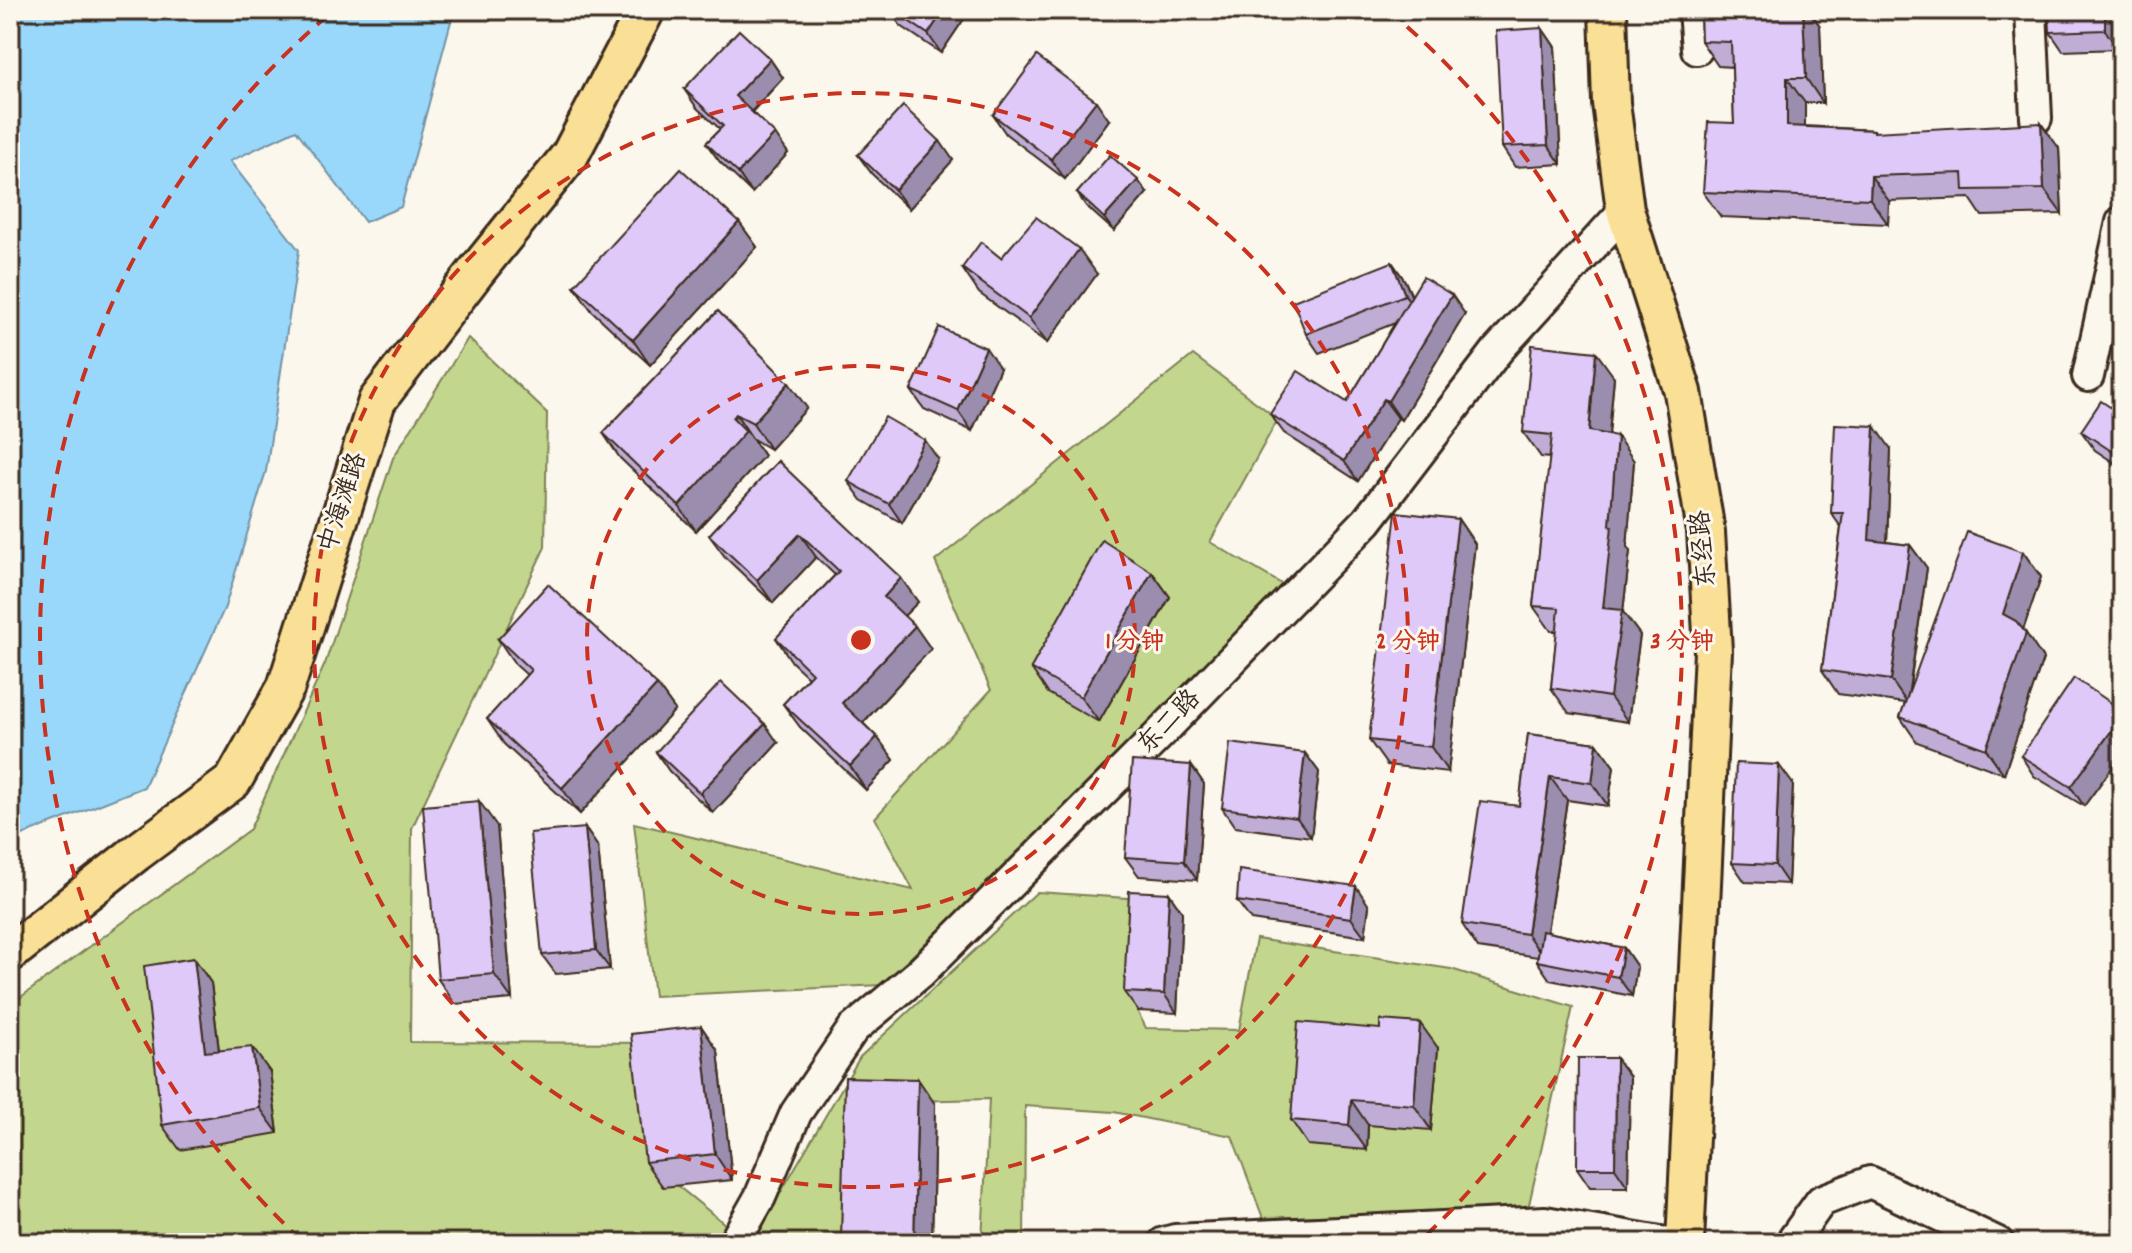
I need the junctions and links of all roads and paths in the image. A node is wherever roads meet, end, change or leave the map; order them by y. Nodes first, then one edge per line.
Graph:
1 (646, 10) edge
2 (1608, 10) edge
3 (1694, 10) edge
4 (2031, 10) edge
5 (1697, 49) edge
6 (2036, 118) dead end
7 (1625, 210) junction
8 (2122, 222) edge
9 (2088, 376) dead end
10 (10, 953) edge
11 (734, 1243) edge
12 (1164, 1243) edge
13 (1666, 1243) edge
14 (1685, 1243) edge
15 (1791, 1243) edge
16 (1998, 1243) edge

1 - 10 main road, 中海滩路
2 - 7 main road, 东经路
3 - 5 street
4 - 6 street
7 - 11 street, 东二路
7 - 14 main road, 东经路
8 - 9 street
12 - 13 street
15 - 16 street

